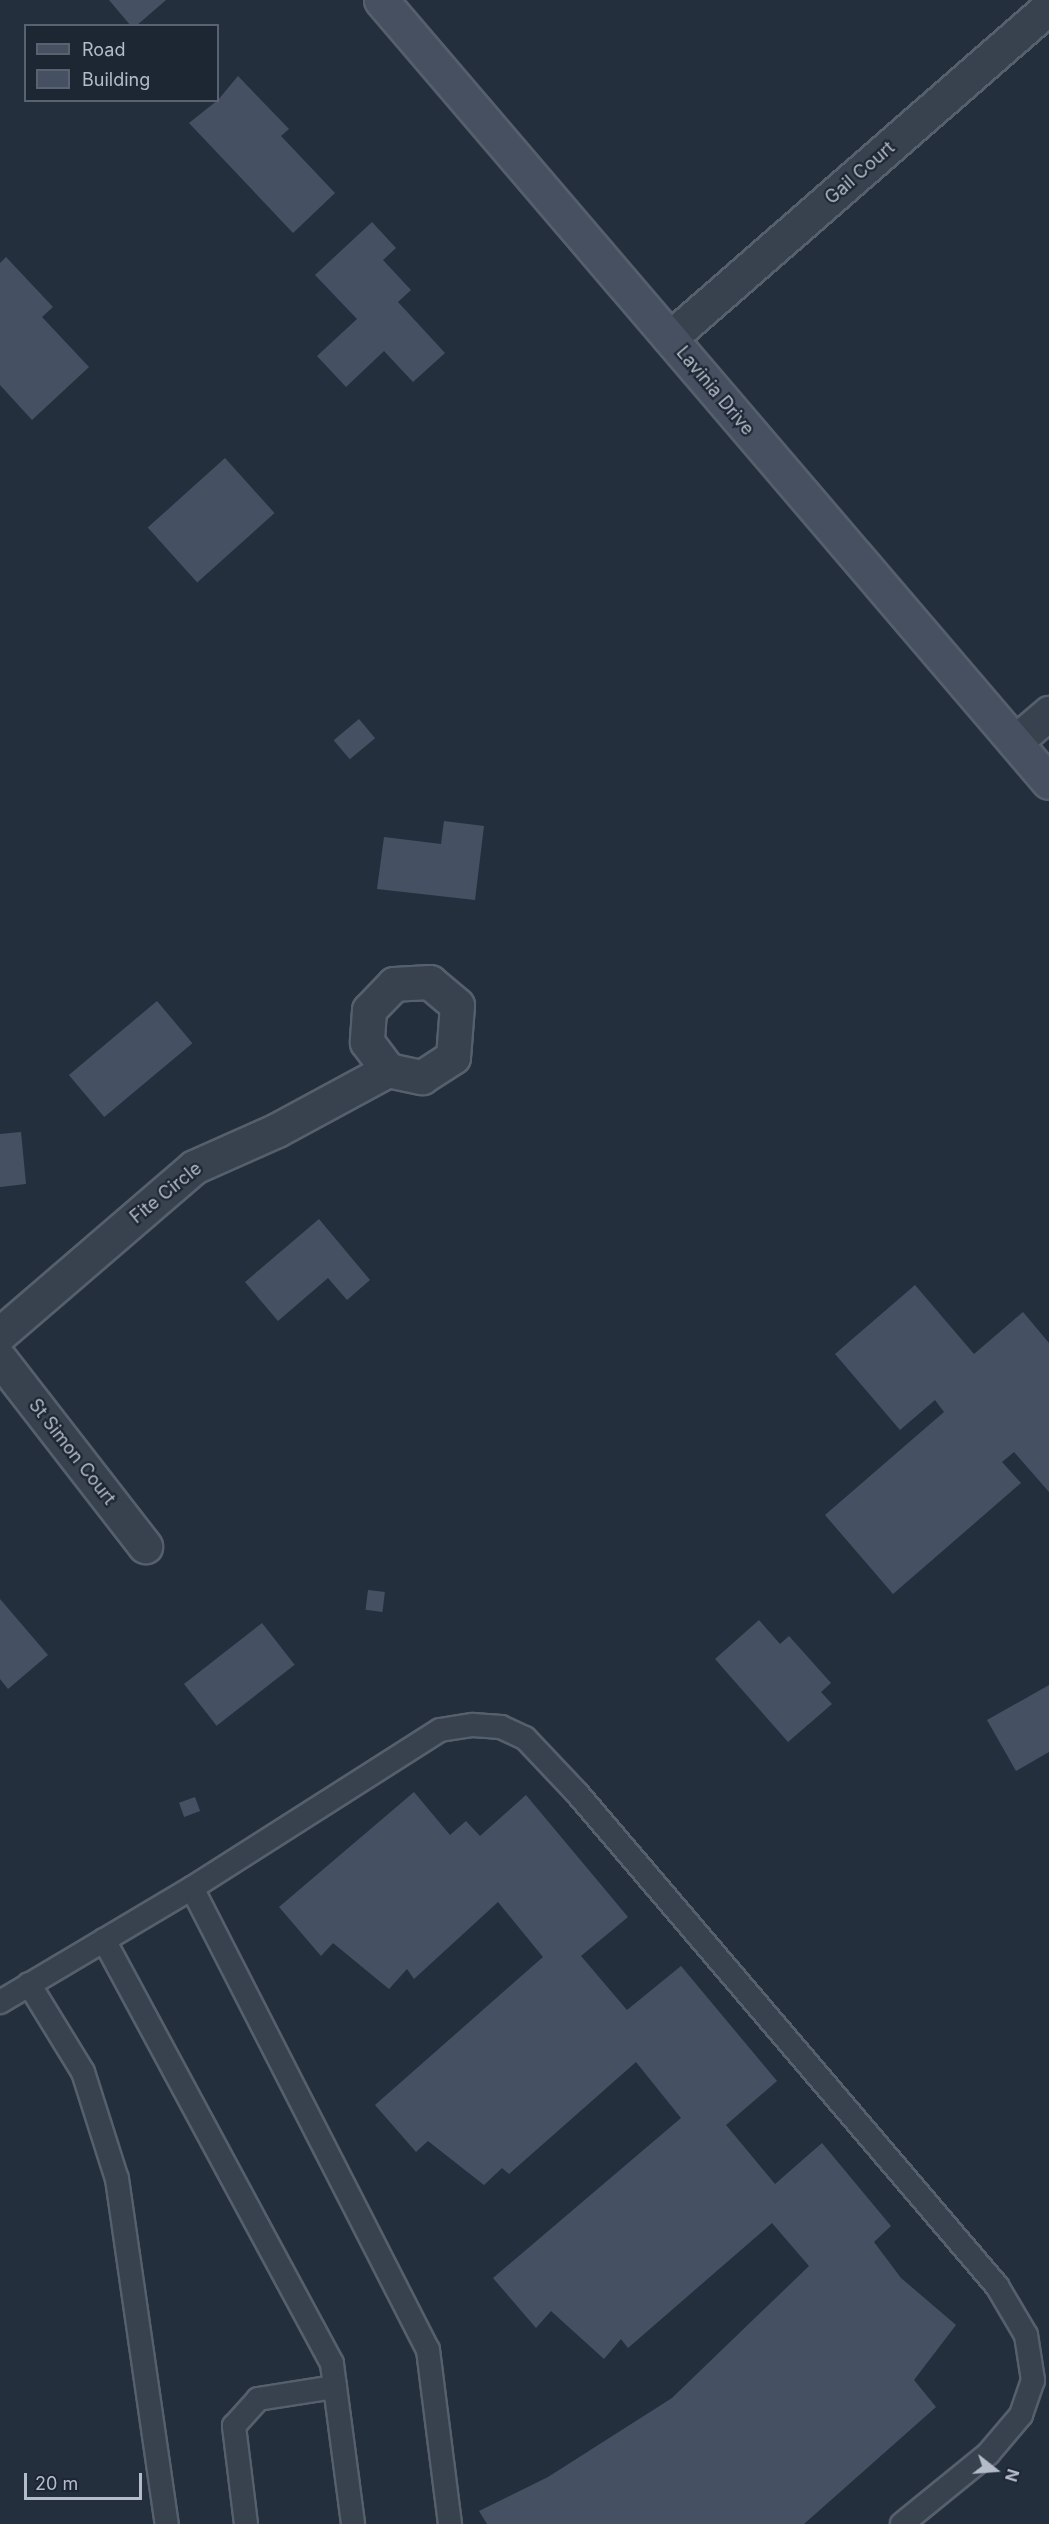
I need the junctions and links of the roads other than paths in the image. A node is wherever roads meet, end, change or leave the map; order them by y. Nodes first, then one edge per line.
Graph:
1 (381, 0) edge
2 (1049, 7) edge
3 (670, 338) junction
4 (1049, 713) edge
5 (1015, 742) junction
6 (1049, 782) edge
7 (388, 1070) dead end
8 (0, 1334) edge
9 (0, 1359) edge
10 (145, 1546) dead end
11 (192, 1888) junction
12 (104, 1940) junction
13 (29, 1984) junction
14 (0, 2001) edge
15 (334, 2387) junction
16 (167, 2524) edge
17 (246, 2524) edge
18 (353, 2524) edge
19 (450, 2524) edge
20 (902, 2524) edge

1 - 3 street, Lavinia Drive
2 - 3 street, Gail Court
3 - 5 street, Lavinia Drive
4 - 5 street
5 - 6 street, Lavinia Drive
7 - 8 street, Fite Circle
9 - 10 street, St Simon Court
11 - 12 lane
11 - 19 lane
11 - 20 lane
12 - 13 lane
12 - 15 lane
13 - 14 lane
13 - 16 lane
15 - 17 lane
15 - 18 lane

